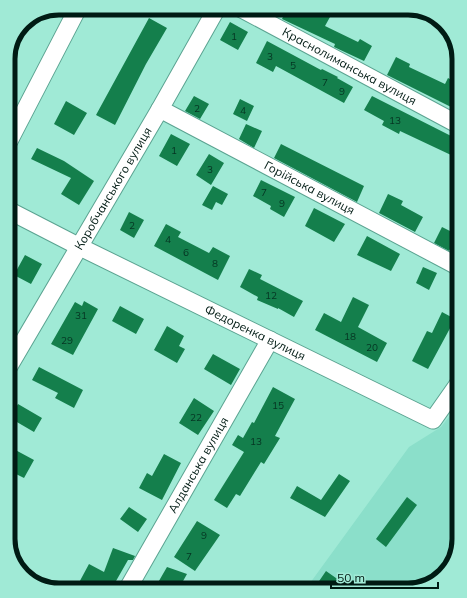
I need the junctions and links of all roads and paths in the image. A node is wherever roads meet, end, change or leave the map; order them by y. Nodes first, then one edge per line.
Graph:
1 (74, 15) edge
2 (213, 15) edge
3 (253, 15) edge
4 (160, 109) junction
5 (452, 121) edge
6 (15, 130) edge
7 (15, 214) edge
8 (78, 246) junction
9 (452, 263) edge
10 (270, 340) junction
11 (15, 356) edge
12 (452, 393) edge
13 (131, 583) edge

1 - 6 street
2 - 4 street, Коробчанського вулиця
3 - 5 street, Краснолиманська вулиця
4 - 8 street, Коробчанського вулиця
4 - 9 street, Горійська вулиця
7 - 8 street, Федоренка вулиця
8 - 10 street, Федоренка вулиця
8 - 11 street, Коробчанського вулиця
10 - 12 street, Федоренка вулиця
10 - 13 street, Алданська вулиця

